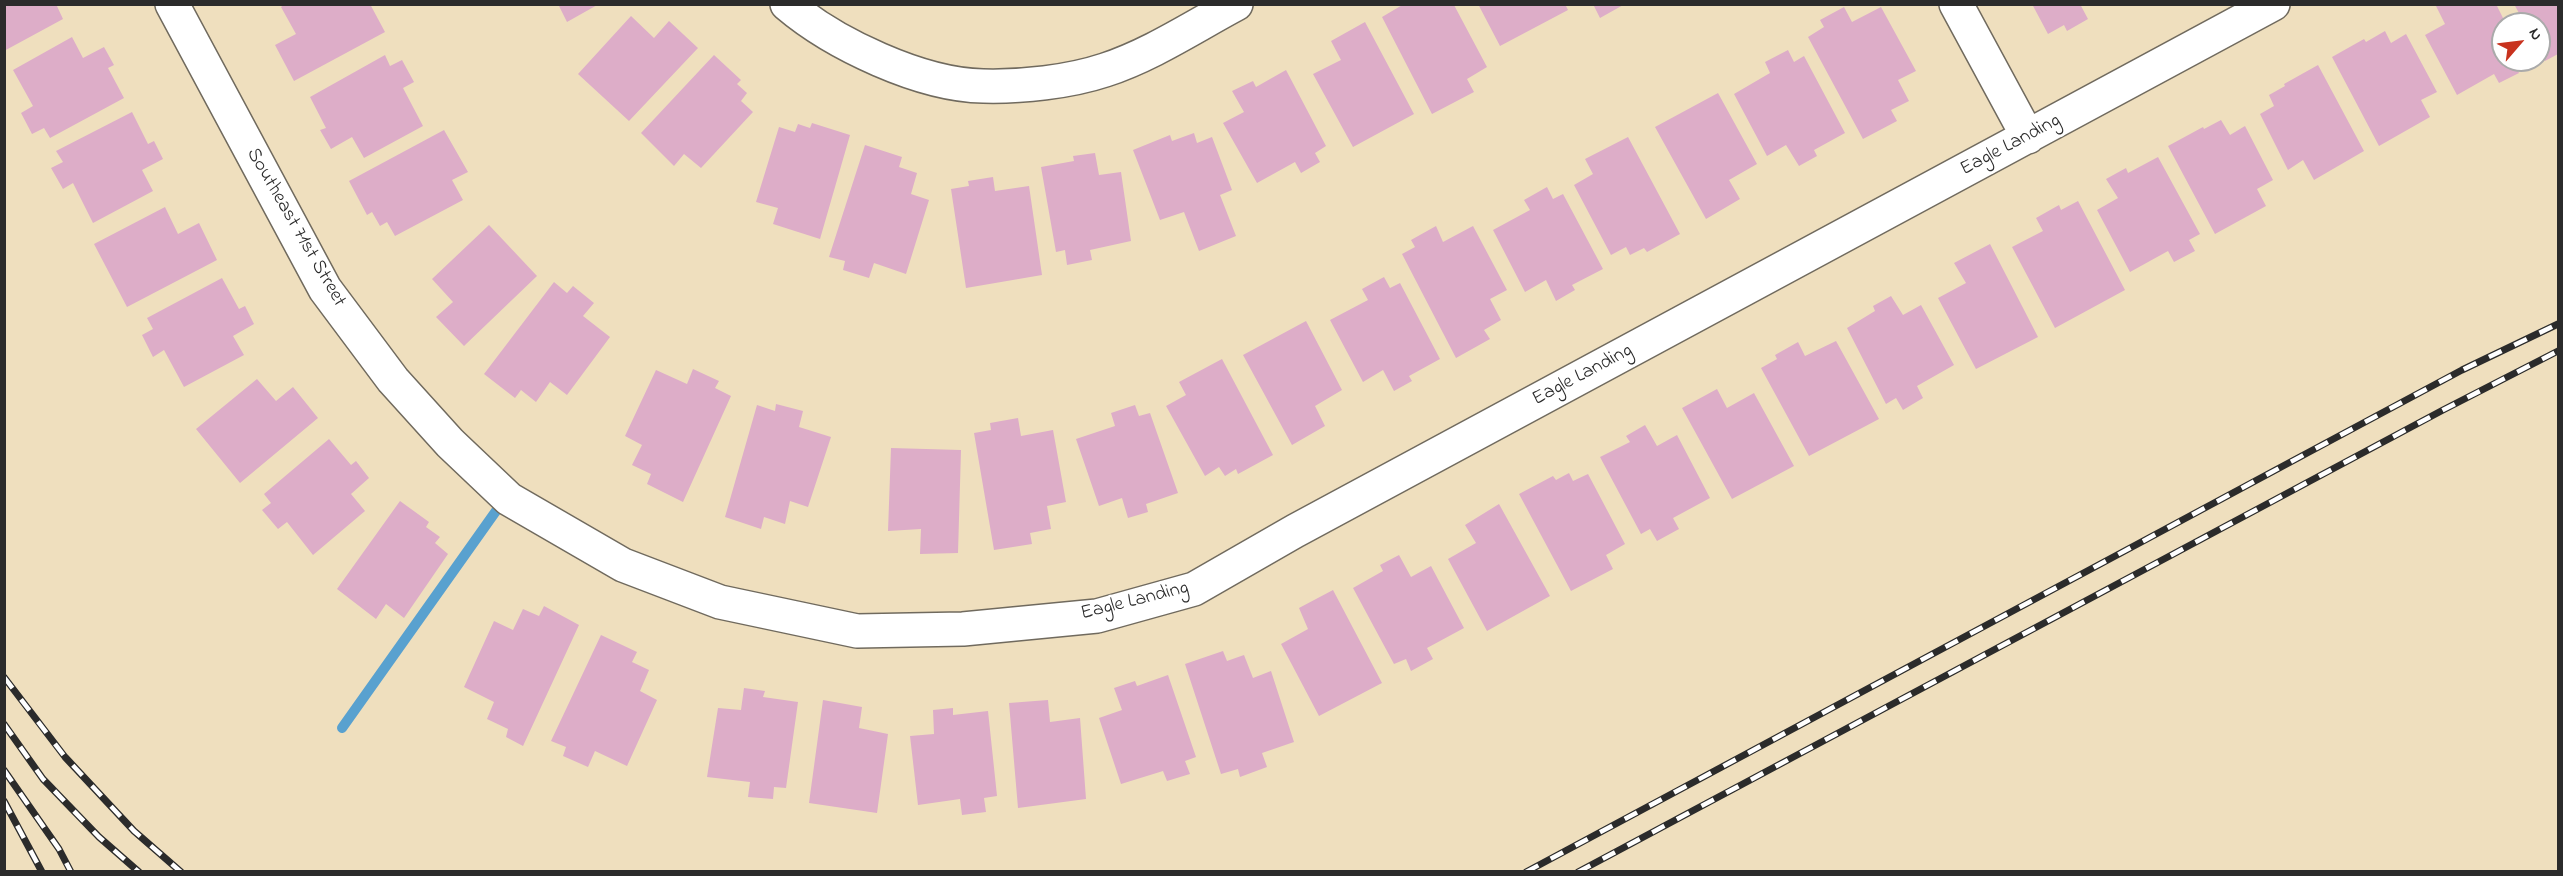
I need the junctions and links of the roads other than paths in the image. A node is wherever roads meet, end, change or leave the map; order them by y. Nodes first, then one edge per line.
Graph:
1 (172, 4) edge
2 (787, 4) edge
3 (1236, 4) edge
4 (1956, 4) edge
5 (2273, 4) edge
6 (2028, 137) junction
7 (857, 631) joint

1 - 7 street, Southeast 71st Street
2 - 3 street
4 - 6 street
5 - 6 street, Eagle Landing
6 - 7 street, Eagle Landing

